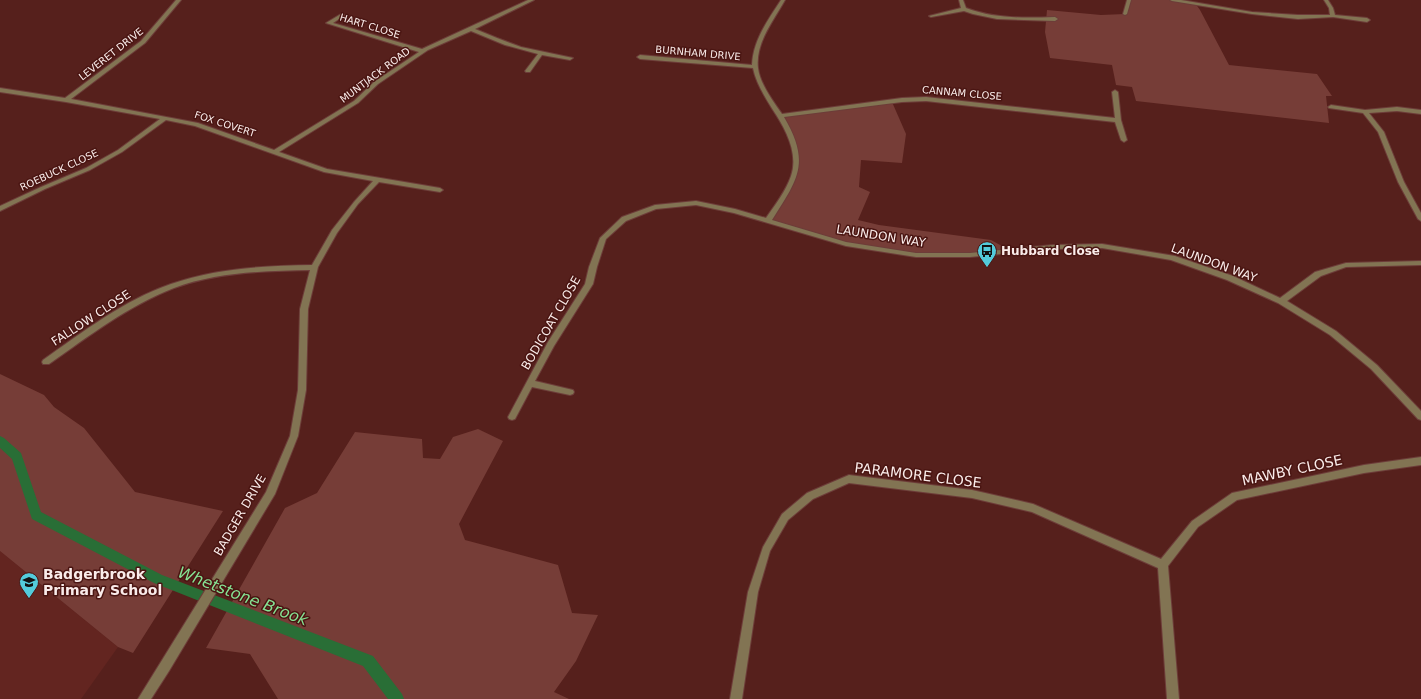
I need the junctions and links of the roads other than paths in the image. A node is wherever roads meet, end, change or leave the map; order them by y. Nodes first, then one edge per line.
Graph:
1 (179, 0) edge
2 (532, 0) edge
3 (783, 0) edge
4 (961, 0) edge
5 (1129, 0) edge
6 (1172, 0) edge
7 (1326, 0) edge
8 (964, 9) junction
9 (1126, 14) dead end
10 (343, 15) dead end
11 (931, 16) dead end
12 (1334, 16) junction
13 (1055, 19) dead end
14 (1367, 20) dead end
15 (471, 29) junction
16 (422, 52) junction
17 (540, 54) junction
18 (640, 57) dead end
19 (570, 58) dead end
20 (755, 67) junction
21 (528, 71) dead end
22 (0, 90) edge
23 (1115, 92) dead end
24 (66, 100) junction
25 (1331, 107) dead end
26 (1365, 112) junction
27 (1421, 112) edge
28 (781, 116) junction
29 (164, 119) junction
30 (1118, 120) junction
31 (1124, 140) dead end
32 (275, 152) junction
33 (378, 179) junction
34 (440, 190) dead end
35 (0, 209) edge
36 (1421, 219) edge
37 (768, 221) junction
38 (1421, 263) edge
39 (314, 267) junction
40 (1281, 301) junction
41 (46, 362) dead end
42 (530, 383) junction
43 (570, 392) dead end
44 (512, 417) dead end
45 (1421, 417) edge
46 (1421, 461) edge
47 (1163, 565) junction
48 (144, 699) edge
49 (736, 699) edge
50 (1173, 699) edge

1 - 24 street, LEVERET DRIVE
2 - 15 street, MUNTJACK ROAD
3 - 20 street, BURNHAM DRIVE
4 - 8 street
5 - 9 street
6 - 12 street
7 - 12 street
8 - 11 street
8 - 13 street
10 - 16 street, HART CLOSE
12 - 14 street
15 - 16 street, MUNTJACK ROAD
15 - 17 street
16 - 32 street, MUNTJACK ROAD
17 - 19 street
17 - 21 street
18 - 20 street, BURNHAM DRIVE
20 - 28 street, BURNHAM DRIVE
22 - 24 street, FOX COVERT
23 - 30 street
24 - 29 street, FOX COVERT
25 - 26 street
26 - 27 street
26 - 36 street
28 - 30 street, CANNAM CLOSE
28 - 37 street, BURNHAM DRIVE
29 - 32 street, FOX COVERT
29 - 35 street, ROEBUCK CLOSE
30 - 31 street
32 - 33 street, FOX COVERT
33 - 34 street, FOX COVERT
33 - 39 street, BADGER DRIVE
37 - 40 street, LAUNDON WAY
37 - 42 street, BODICOAT CLOSE
38 - 40 street
39 - 41 street, FALLOW CLOSE
39 - 48 street, BADGER DRIVE
40 - 45 street, LAUNDON WAY
42 - 43 street, BODICOAT CLOSE
42 - 44 street, BODICOAT CLOSE
46 - 47 street, MAWBY CLOSE
47 - 49 street, PARAMORE CLOSE
47 - 50 street

